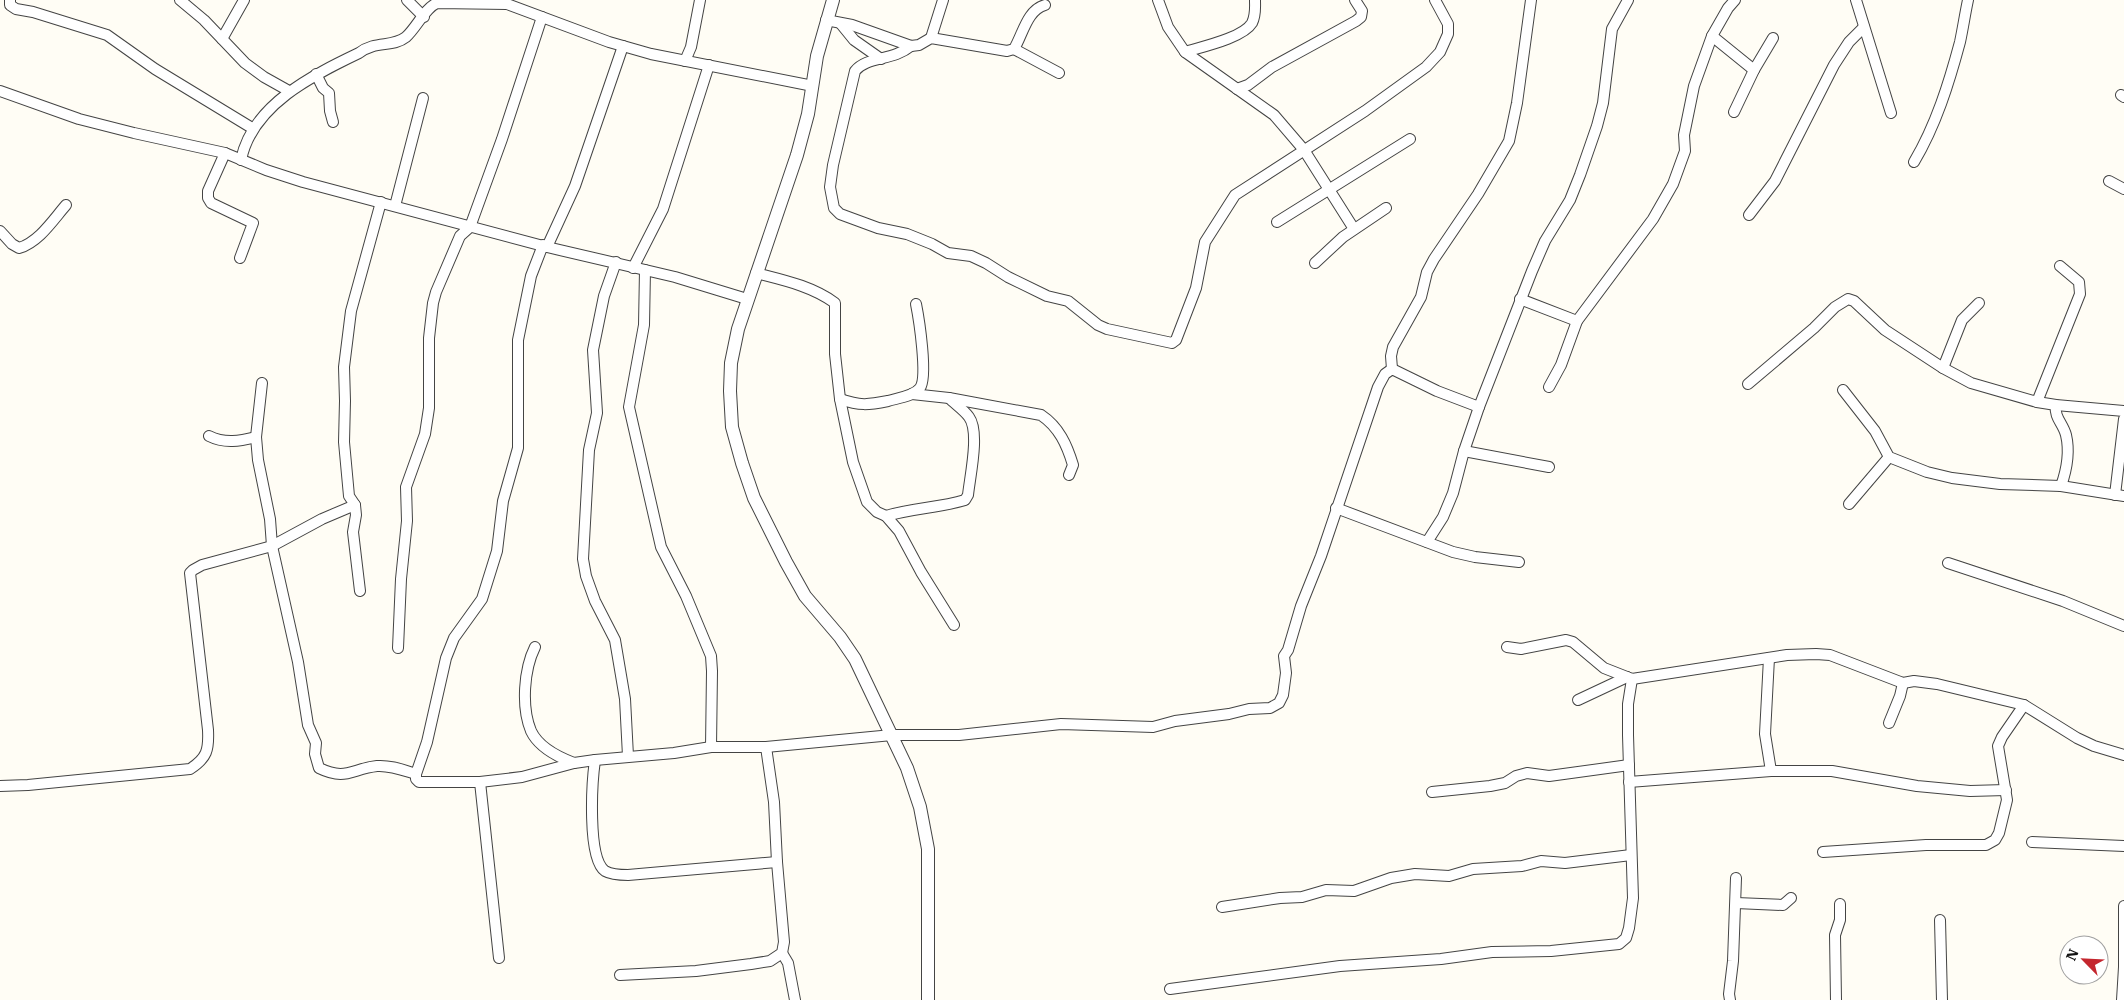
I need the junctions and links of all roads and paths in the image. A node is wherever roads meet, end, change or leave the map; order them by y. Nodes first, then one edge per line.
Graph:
1 (10, 0) edge
2 (180, 0) edge
3 (244, 0) edge
4 (407, 0) edge
5 (700, 0) edge
6 (833, 0) edge
7 (943, 0) edge
8 (1158, 0) edge
9 (1255, 0) edge
10 (1355, 0) edge
11 (1435, 0) edge
12 (1531, 0) edge
13 (1628, 0) edge
14 (1735, 0) edge
15 (1856, 0) edge
16 (1968, 0) edge
17 (1041, 2) edge
18 (424, 17) junction
19 (542, 17) junction
20 (826, 20) junction
21 (841, 24) junction
22 (1864, 26) junction
23 (1712, 36) junction
24 (931, 38) junction
25 (1772, 38) dead end
26 (222, 40) junction
27 (623, 46) junction
28 (911, 46) junction
29 (1014, 48) junction
30 (1185, 52) junction
31 (881, 59) junction
32 (685, 61) junction
33 (709, 65) junction
34 (1754, 70) junction
35 (1059, 73) dead end
36 (316, 74) junction
37 (813, 86) junction
38 (1237, 89) junction
39 (0, 91) edge
40 (289, 91) junction
41 (423, 98) dead end
42 (1734, 112) dead end
43 (1891, 113) dead end
44 (332, 122) dead end
45 (252, 128) junction
46 (1410, 139) dead end
47 (1304, 150) junction
48 (225, 153) junction
49 (241, 160) junction
50 (1914, 162) dead end
51 (2109, 181) dead end
52 (1328, 189) junction
53 (2124, 189) edge
54 (381, 202) junction
55 (66, 205) dead end
56 (395, 206) junction
57 (1386, 208) dead end
58 (1749, 215) dead end
59 (1278, 222) dead end
60 (470, 227) junction
61 (1354, 229) junction
62 (0, 231) edge
63 (545, 246) junction
64 (240, 258) dead end
65 (616, 262) junction
66 (1315, 263) dead end
67 (2060, 266) dead end
68 (633, 268) junction
69 (645, 270) junction
70 (756, 273) junction
71 (747, 299) junction
72 (1520, 299) junction
73 (1980, 303) dead end
74 (916, 304) dead end
75 (1577, 321) junction
76 (1943, 368) junction
77 (1392, 369) junction
78 (262, 383) dead end
79 (1748, 384) dead end
80 (1549, 387) dead end
81 (1843, 390) dead end
82 (912, 394) junction
83 (949, 398) junction
84 (840, 400) junction
85 (2036, 402) junction
86 (2056, 405) junction
87 (1480, 407) junction
88 (2124, 411) edge
89 (2124, 419) edge
90 (209, 436) dead end
91 (256, 437) junction
92 (1464, 451) junction
93 (1889, 457) junction
94 (1548, 467) dead end
95 (1069, 475) dead end
96 (2061, 486) junction
97 (2119, 496) edge
98 (1849, 504) dead end
99 (355, 505) junction
100 (1336, 508) junction
101 (886, 516) junction
102 (1427, 542) junction
103 (272, 546) junction
104 (1519, 562) dead end
105 (1948, 562) dead end
106 (360, 592) dead end
107 (954, 625) dead end
108 (2124, 626) edge
109 (535, 647) dead end
110 (1507, 647) dead end
111 (398, 648) dead end
112 (1769, 658) junction
113 (1630, 678) junction
114 (1903, 683) junction
115 (1578, 700) dead end
116 (2024, 705) junction
117 (1889, 723) dead end
118 (892, 735) junction
119 (711, 747) junction
120 (766, 747) junction
121 (2124, 754) edge
122 (628, 756) junction
123 (595, 760) junction
124 (574, 763) junction
125 (1629, 765) junction
126 (1771, 771) junction
127 (416, 774) junction
128 (480, 782) junction
129 (1629, 782) junction
130 (0, 786) edge
131 (2006, 790) junction
132 (1432, 792) dead end
133 (2032, 842) dead end
134 (2124, 846) edge
135 (1823, 852) dead end
136 (1631, 855) junction
137 (777, 862) junction
138 (1736, 878) dead end
139 (1791, 898) dead end
140 (1736, 903) junction
141 (1840, 904) dead end
142 (2124, 906) edge
143 (1222, 907) dead end
144 (1940, 920) dead end
145 (782, 953) junction
146 (499, 958) dead end
147 (2124, 967) edge
148 (620, 975) dead end
149 (1170, 990) dead end
150 (795, 1000) edge
151 (928, 1000) edge
152 (1730, 1000) edge
153 (1836, 1000) edge
154 (1942, 1000) edge
155 (2122, 1000) edge

1 - 45 street
2 - 26 street
3 - 26 street
4 - 18 street
5 - 32 street
6 - 20 street
7 - 24 street
8 - 30 street
9 - 30 street
10 - 38 street
11 - 47 street
12 - 77 street
13 - 72 street
14 - 23 street
15 - 22 street
16 - 50 street
17 - 29 street
18 - 19 street
18 - 36 street
19 - 27 street
19 - 60 street
20 - 21 street
20 - 37 street
21 - 28 street
21 - 31 street
22 - 43 street
22 - 58 street
23 - 34 street
23 - 75 street
24 - 28 street
24 - 29 street
25 - 34 street
26 - 40 street
27 - 32 street
27 - 63 street
28 - 31 street
29 - 35 street
30 - 38 street
31 - 47 street
32 - 33 street
33 - 37 street
33 - 68 street
34 - 42 street
36 - 40 street
36 - 44 street
37 - 70 street
38 - 47 street
39 - 48 street
40 - 45 street
41 - 56 street
45 - 49 street
46 - 52 street
47 - 52 street
48 - 49 street
48 - 64 street
49 - 54 street
51 - 53 street
52 - 59 street
52 - 61 street
54 - 56 street
54 - 99 street
55 - 62 street
56 - 60 street
57 - 61 street
60 - 63 street
60 - 111 street
61 - 66 street
63 - 65 street
63 - 127 street
65 - 68 street
65 - 122 street
67 - 85 street
68 - 69 street
69 - 71 street
69 - 119 street
70 - 71 street
70 - 84 street
71 - 118 street
72 - 75 street
72 - 87 street
73 - 76 street
74 - 82 street
75 - 80 street
76 - 79 street
76 - 85 street
77 - 87 street
77 - 100 street
78 - 91 street
81 - 93 street
82 - 83 street
82 - 84 street
83 - 95 street
83 - 101 street
84 - 101 street
85 - 86 street
86 - 88 street
86 - 96 street
87 - 92 street
89 - 97 street
90 - 91 street
91 - 103 street
92 - 94 street
92 - 102 street
93 - 96 street
93 - 98 street
96 - 97 street
99 - 103 street
99 - 106 street
100 - 102 street
100 - 118 street
101 - 107 street
102 - 104 street
103 - 127 street
103 - 130 street
105 - 108 street
109 - 124 street
110 - 113 street
112 - 113 street
112 - 114 street
112 - 126 street
113 - 115 street
113 - 125 street
114 - 116 street
114 - 117 street
116 - 121 street
116 - 131 street
118 - 120 street
118 - 151 street
119 - 120 street
119 - 122 street
120 - 137 street
122 - 123 street
123 - 124 street
123 - 137 street
124 - 128 street
125 - 129 street
125 - 132 street
126 - 129 street
126 - 131 street
127 - 128 street
128 - 146 street
129 - 136 street
131 - 135 street
133 - 134 street
136 - 143 street
136 - 149 street
137 - 145 street
138 - 140 street
139 - 140 street
140 - 152 street
141 - 153 street
142 - 147 street
144 - 154 street
145 - 148 street
145 - 150 street
147 - 155 street

